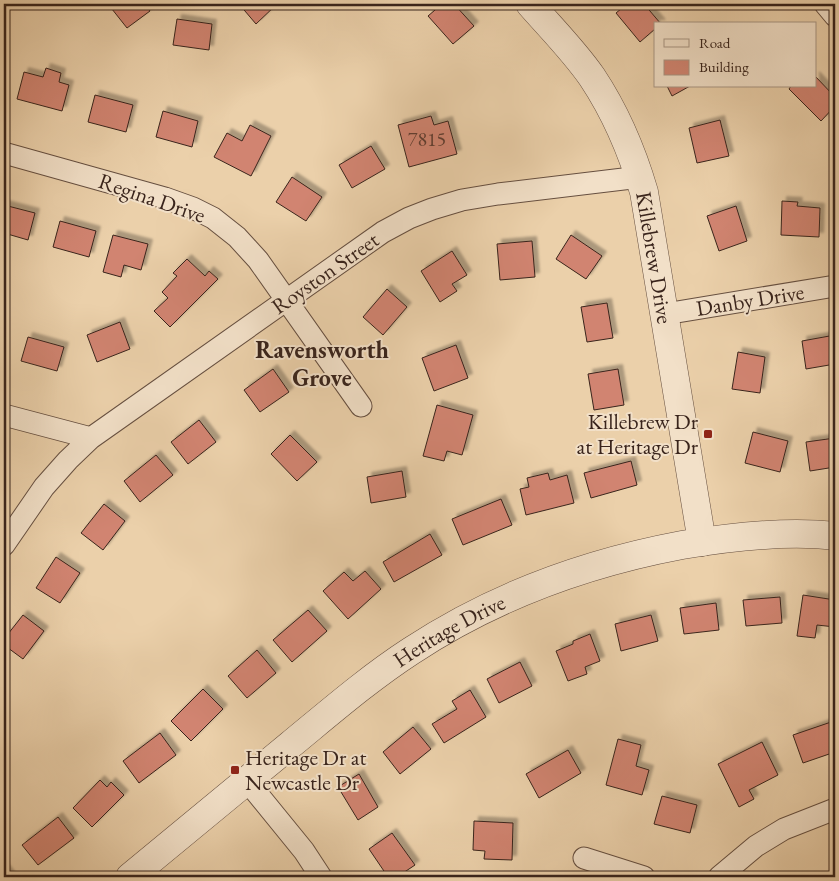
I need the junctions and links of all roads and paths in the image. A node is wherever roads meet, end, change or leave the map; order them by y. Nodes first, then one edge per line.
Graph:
1 (530, 4) edge
2 (825, 4) edge
3 (835, 16) edge
4 (4, 153) edge
5 (640, 177) junction
6 (835, 286) edge
7 (286, 300) junction
8 (665, 314) junction
9 (361, 406) dead end
10 (4, 415) edge
11 (91, 438) junction
12 (835, 536) edge
13 (702, 542) junction
14 (4, 545) edge
15 (247, 781) junction
16 (835, 809) edge
17 (584, 858) dead end
18 (130, 877) edge
19 (321, 877) edge
20 (644, 877) edge
21 (718, 877) edge

1 - 5 street, Killebrew Drive
2 - 3 street
4 - 7 street, Regina Drive
5 - 7 street, Royston Street
5 - 8 street, Killebrew Drive
6 - 8 street, Danby Drive
7 - 9 street, Regina Drive
7 - 11 street, Royston Street
8 - 13 street, Killebrew Drive
10 - 11 street
11 - 14 street, Royston Street
12 - 13 street, Heritage Drive
13 - 15 street, Heritage Drive
15 - 18 street, Heritage Drive
15 - 19 street
16 - 21 street
17 - 20 street

